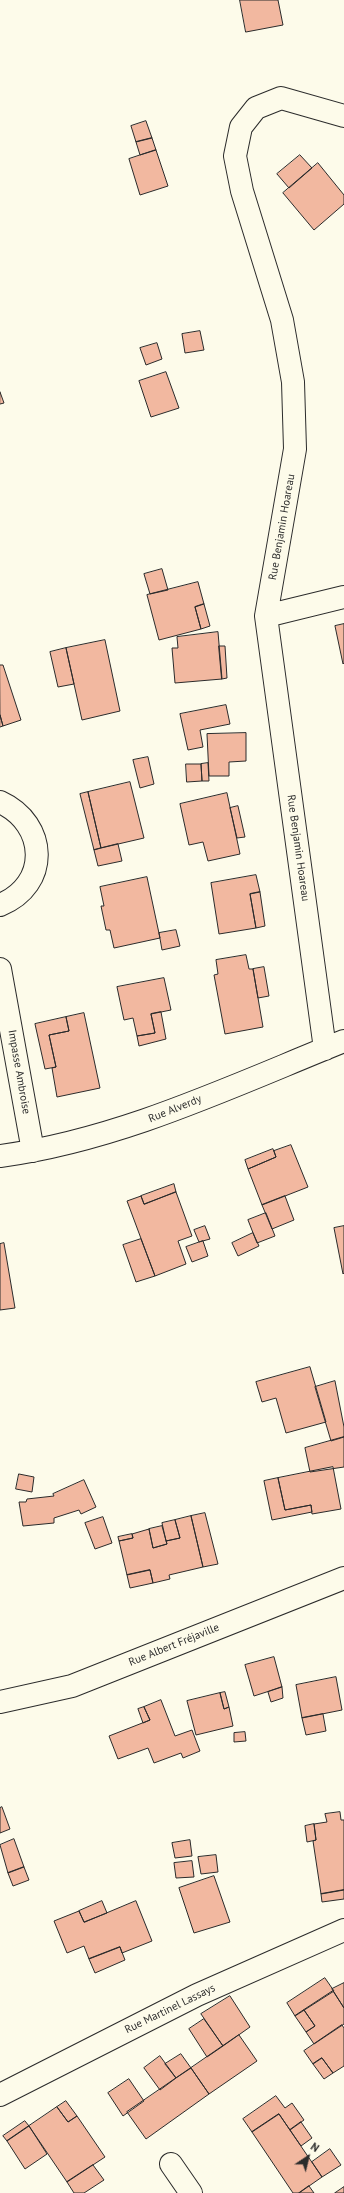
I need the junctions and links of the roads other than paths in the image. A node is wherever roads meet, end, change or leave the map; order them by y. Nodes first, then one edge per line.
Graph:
1 (344, 116) edge
2 (344, 597) edge
3 (266, 616) junction
4 (0, 802) edge
5 (0, 905) edge
6 (0, 969) edge
7 (334, 1045) edge
8 (33, 1151) junction
9 (0, 1156) edge
10 (344, 1578) edge
11 (0, 1702) edge
12 (344, 1930) edge
13 (0, 2095) edge
14 (171, 2164) dead end
15 (191, 2193) edge

1 - 3 street, Rue Benjamin Hoareau
2 - 3 street
3 - 7 street, Rue Benjamin Hoareau
4 - 5 street
6 - 8 street, Impasse Ambroise
7 - 8 street, Rue Alverdy
8 - 9 street, Rue Alverdy
10 - 11 street, Rue Albert Fréjaville
12 - 13 street, Rue Martinel Lassays
14 - 15 street

